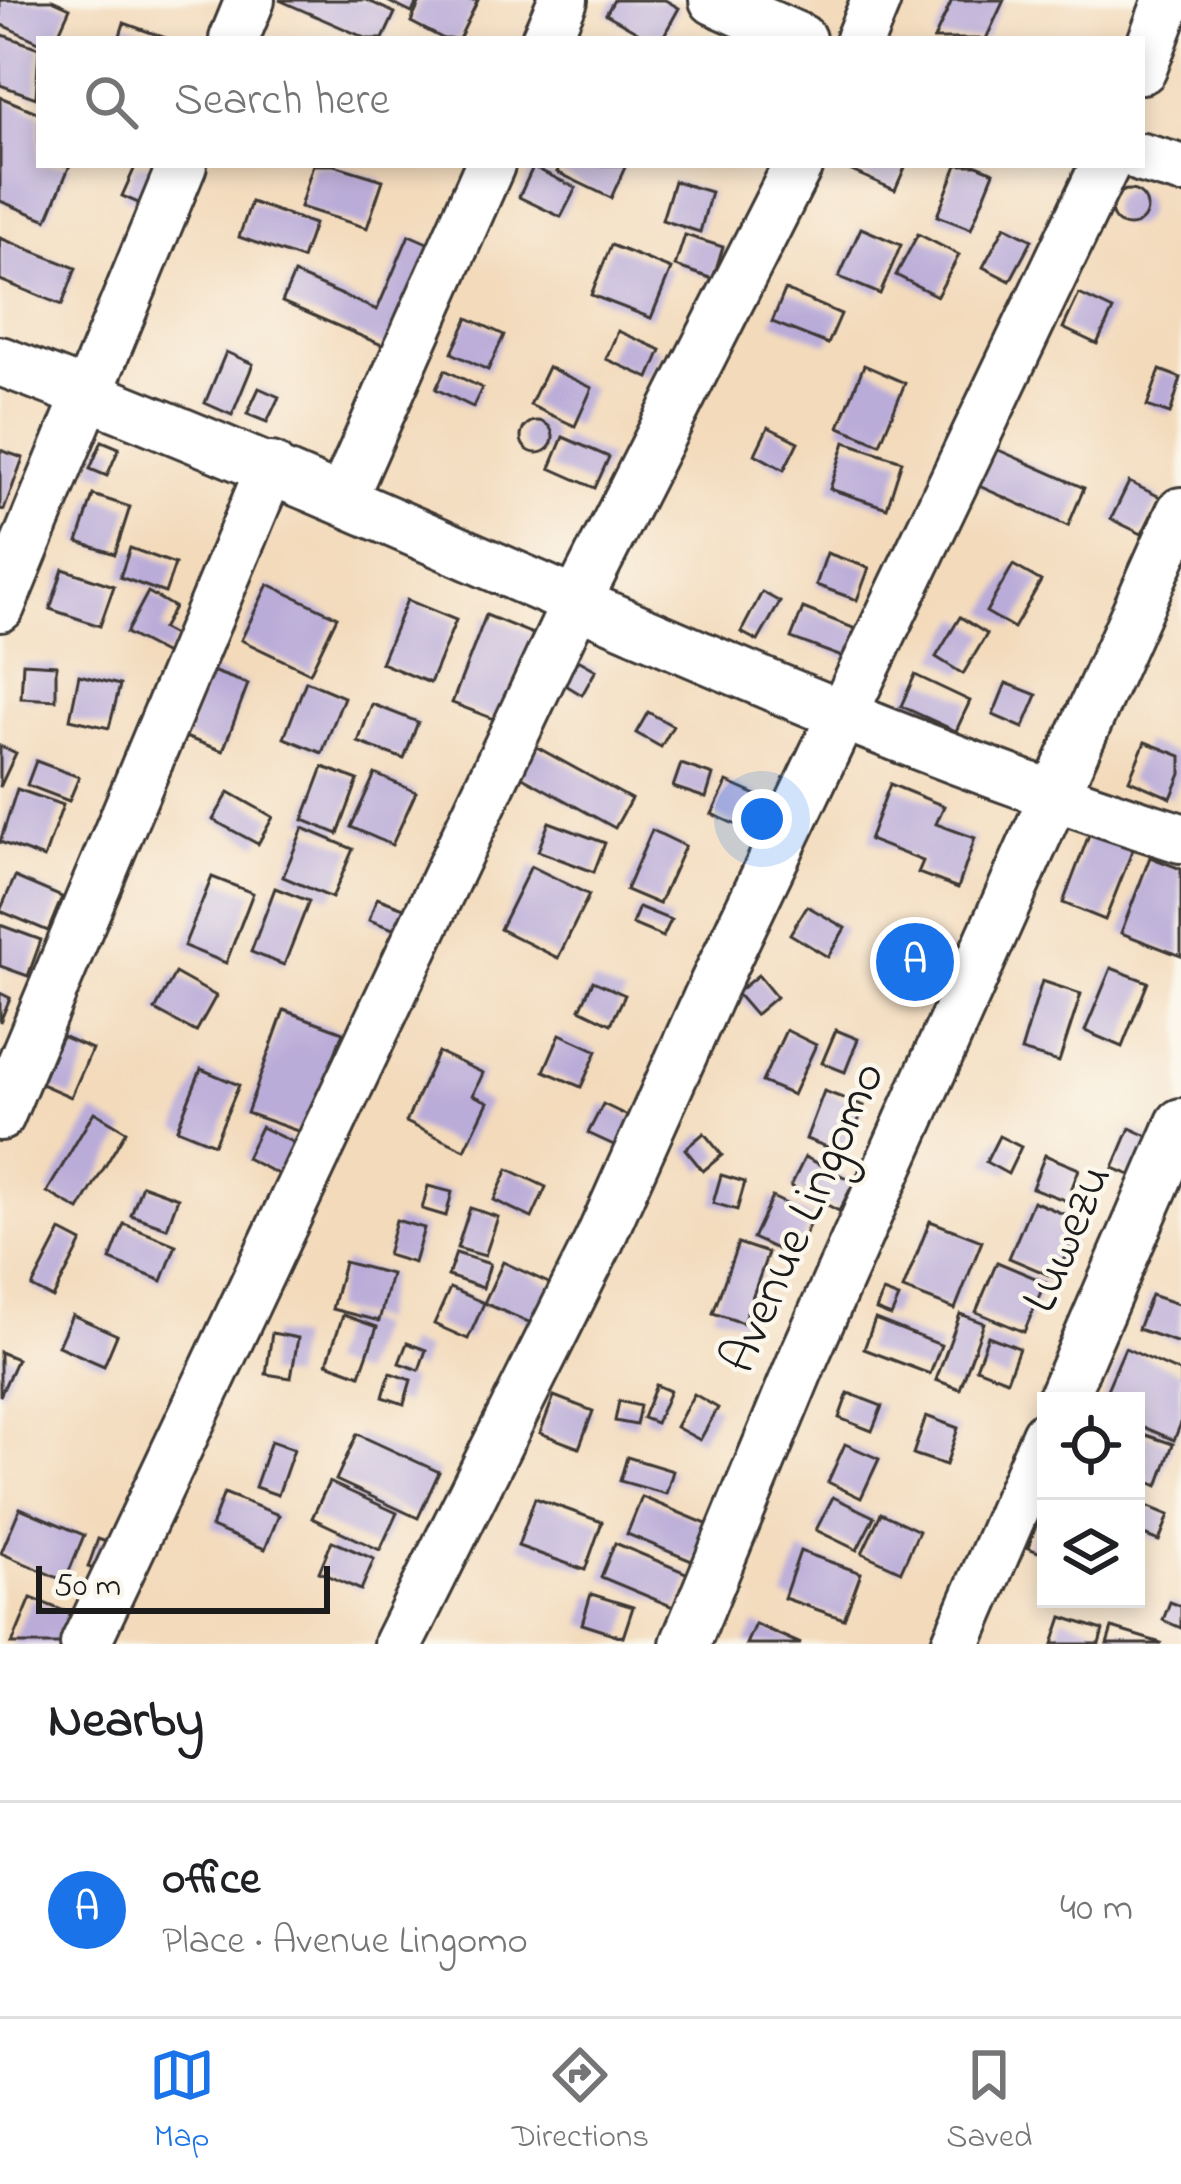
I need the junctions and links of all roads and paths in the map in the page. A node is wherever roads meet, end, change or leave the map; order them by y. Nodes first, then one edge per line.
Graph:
1 (250, 0) edge
2 (563, 0) edge
3 (714, 0) edge
4 (876, 0) edge
5 (1168, 0) edge
6 (235, 36) edge
7 (547, 36) edge
8 (794, 36) edge
9 (861, 36) edge
10 (1145, 61) edge
11 (1145, 159) edge
12 (181, 168) edge
13 (489, 168) edge
14 (796, 168) edge
15 (1105, 168) edge
16 (1181, 169) edge
17 (0, 362) edge
18 (88, 394) junction
19 (271, 467) junction
20 (342, 499) junction
21 (1181, 512) edge
22 (576, 603) junction
23 (0, 607) edge
24 (843, 716) junction
25 (1056, 798) junction
26 (1181, 838) edge
27 (0, 1116) edge
28 (1181, 1123) edge
29 (1065, 1392) edge
30 (1037, 1457) edge
31 (85, 1644) edge
32 (398, 1644) edge
33 (685, 1644) edge
34 (956, 1644) edge

1 - 6 street
2 - 7 street
3 - 8 street
4 - 9 street
5 - 10 street
11 - 16 street
12 - 18 street
13 - 20 street
14 - 22 street
15 - 24 street
17 - 18 street
18 - 19 street
18 - 23 street
19 - 20 street
19 - 27 street
20 - 22 street
21 - 25 street, Avenue Lingomo
22 - 24 street
22 - 31 street
24 - 25 street
24 - 32 street
25 - 26 street
25 - 33 street, Avenue Lingomo
28 - 29 street, Luwezu
30 - 34 street

